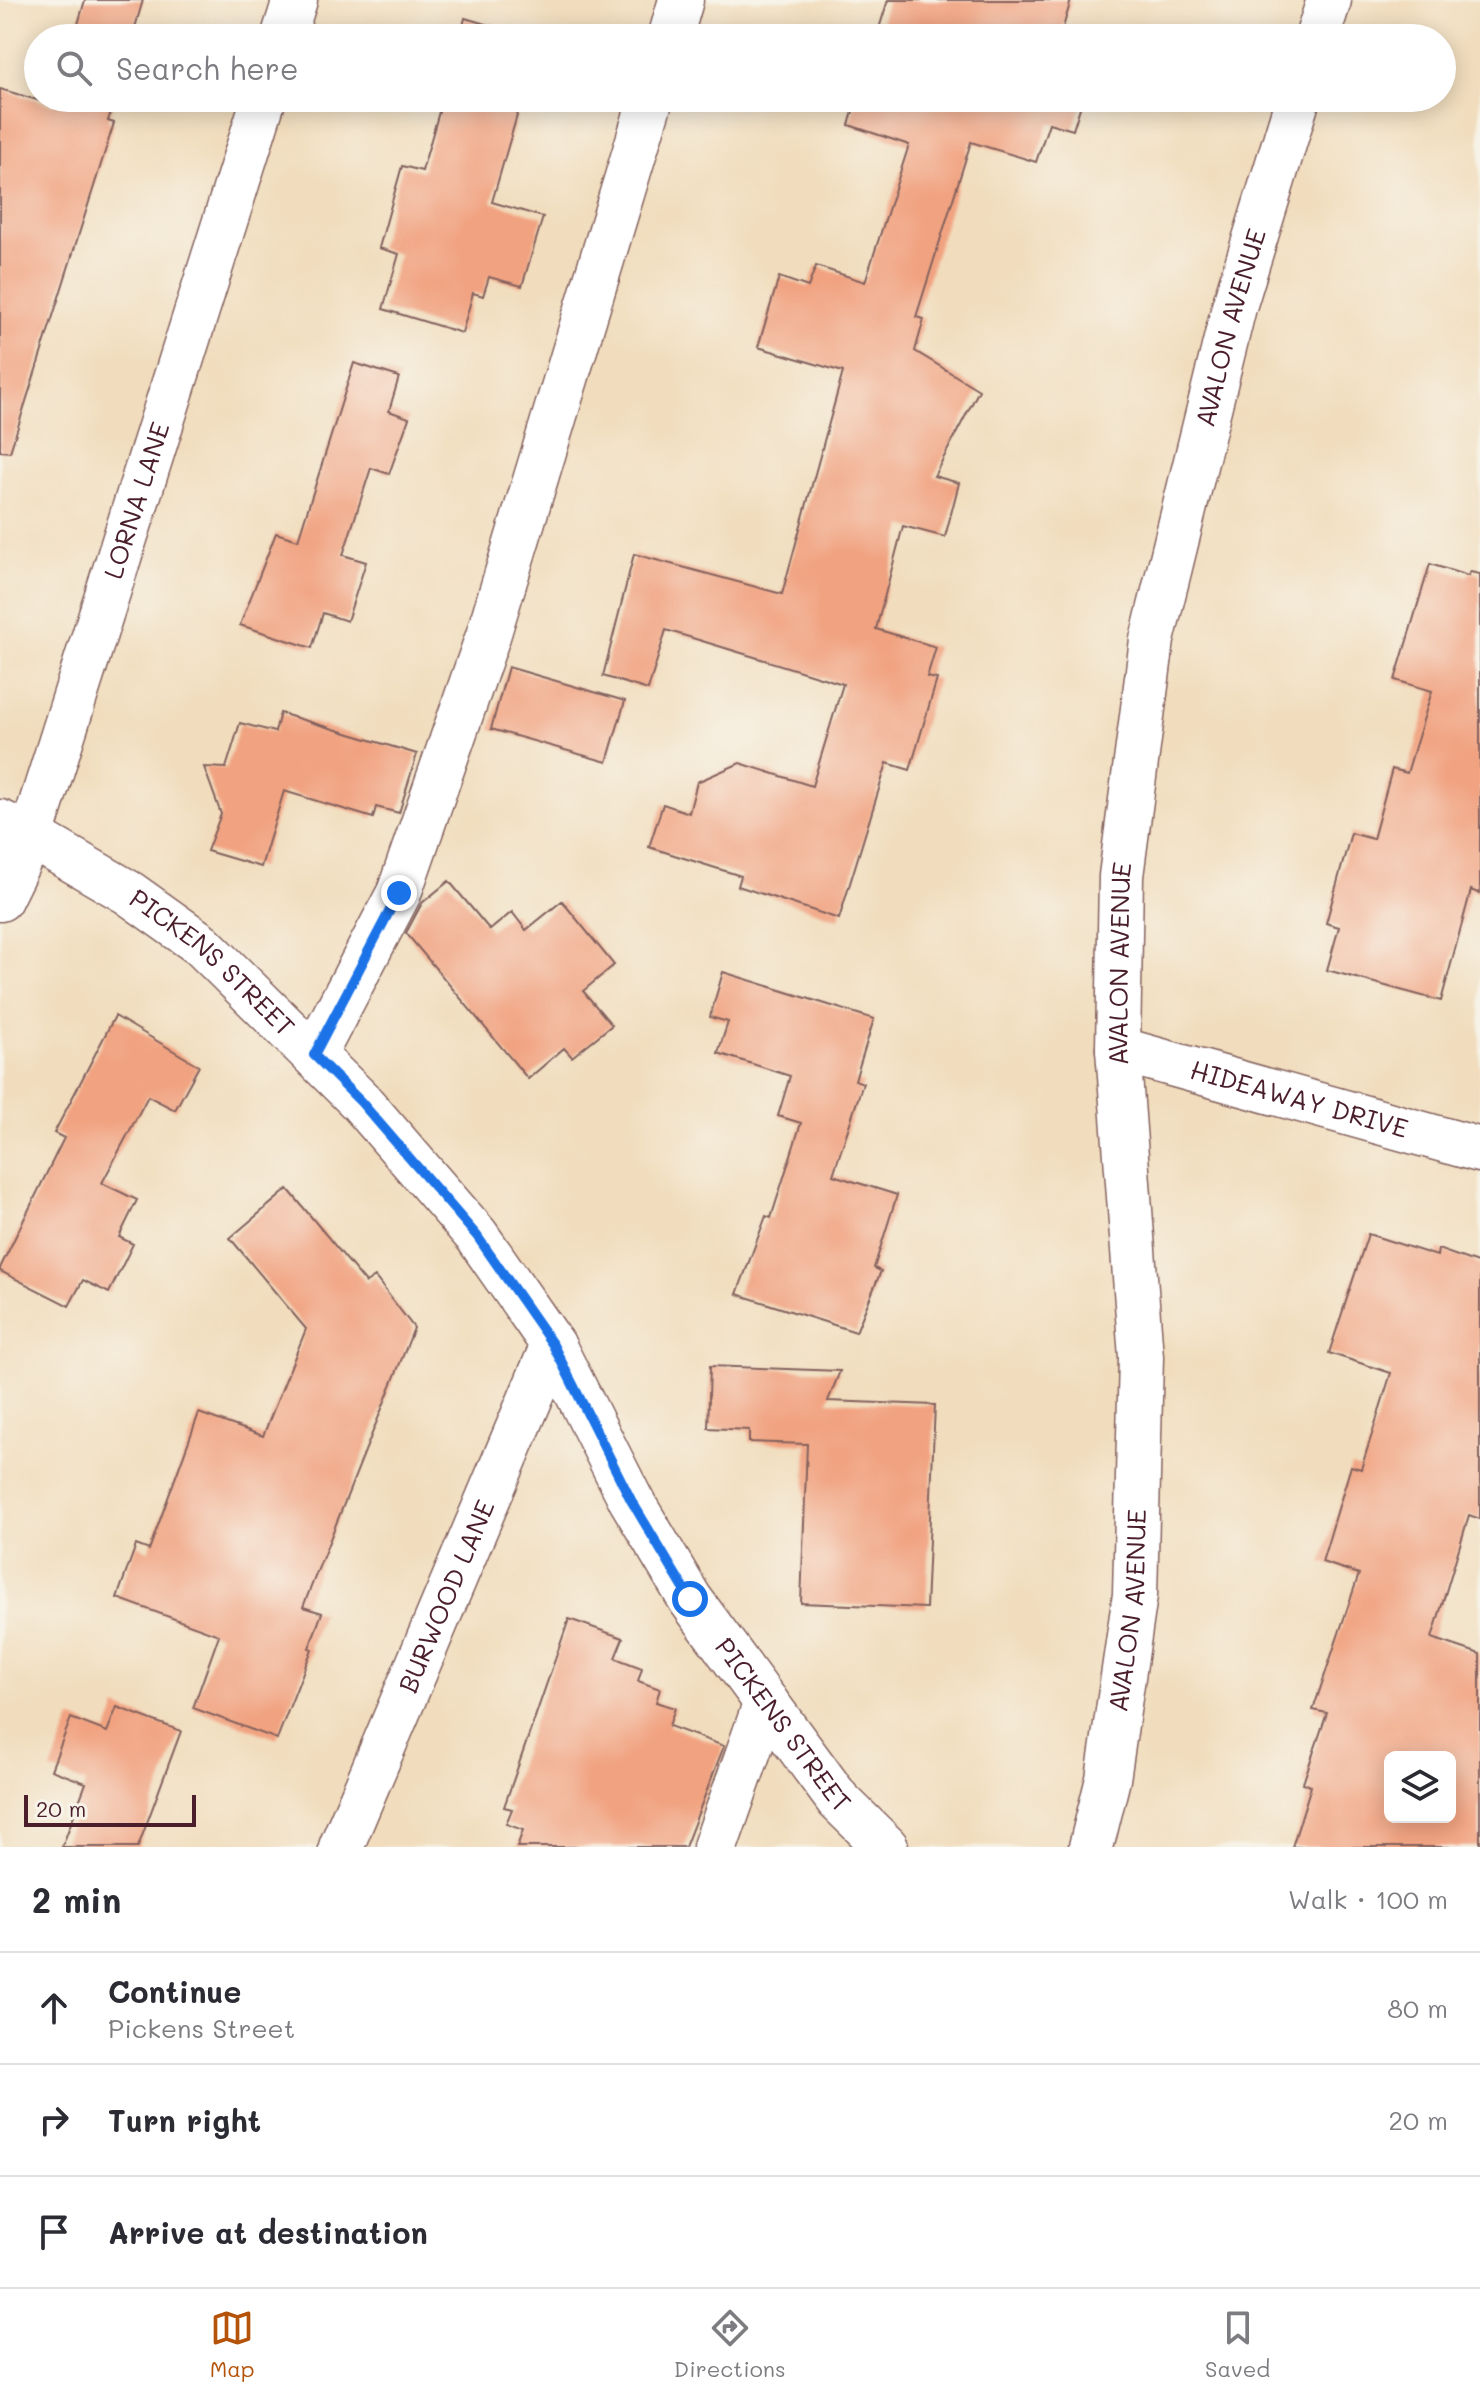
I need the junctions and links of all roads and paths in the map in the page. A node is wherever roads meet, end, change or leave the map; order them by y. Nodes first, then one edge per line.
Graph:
1 (295, 0) edge
2 (681, 0) edge
3 (1329, 0) edge
4 (287, 24) edge
5 (674, 24) edge
6 (1321, 24) edge
7 (259, 112) edge
8 (647, 112) edge
9 (1294, 112) edge
10 (15, 829) edge
11 (0, 899) edge
12 (1118, 1049) junction
13 (314, 1055) junction
14 (1480, 1150) edge
15 (553, 1345) junction
16 (766, 1702) junction
17 (341, 1847) edge
18 (715, 1847) edge
19 (886, 1847) edge
20 (1091, 1847) edge

1 - 4 street
2 - 5 street
3 - 6 street
7 - 10 street, LORNA LANE
8 - 13 street
9 - 12 street, AVALON AVENUE
10 - 11 street, LORNA LANE
10 - 13 street, PICKENS STREET
12 - 14 street, HIDEAWAY DRIVE
12 - 20 street, AVALON AVENUE
13 - 15 street, PICKENS STREET
15 - 16 street, PICKENS STREET
15 - 17 street, BURWOOD LANE
16 - 18 street
16 - 19 street, PICKENS STREET

